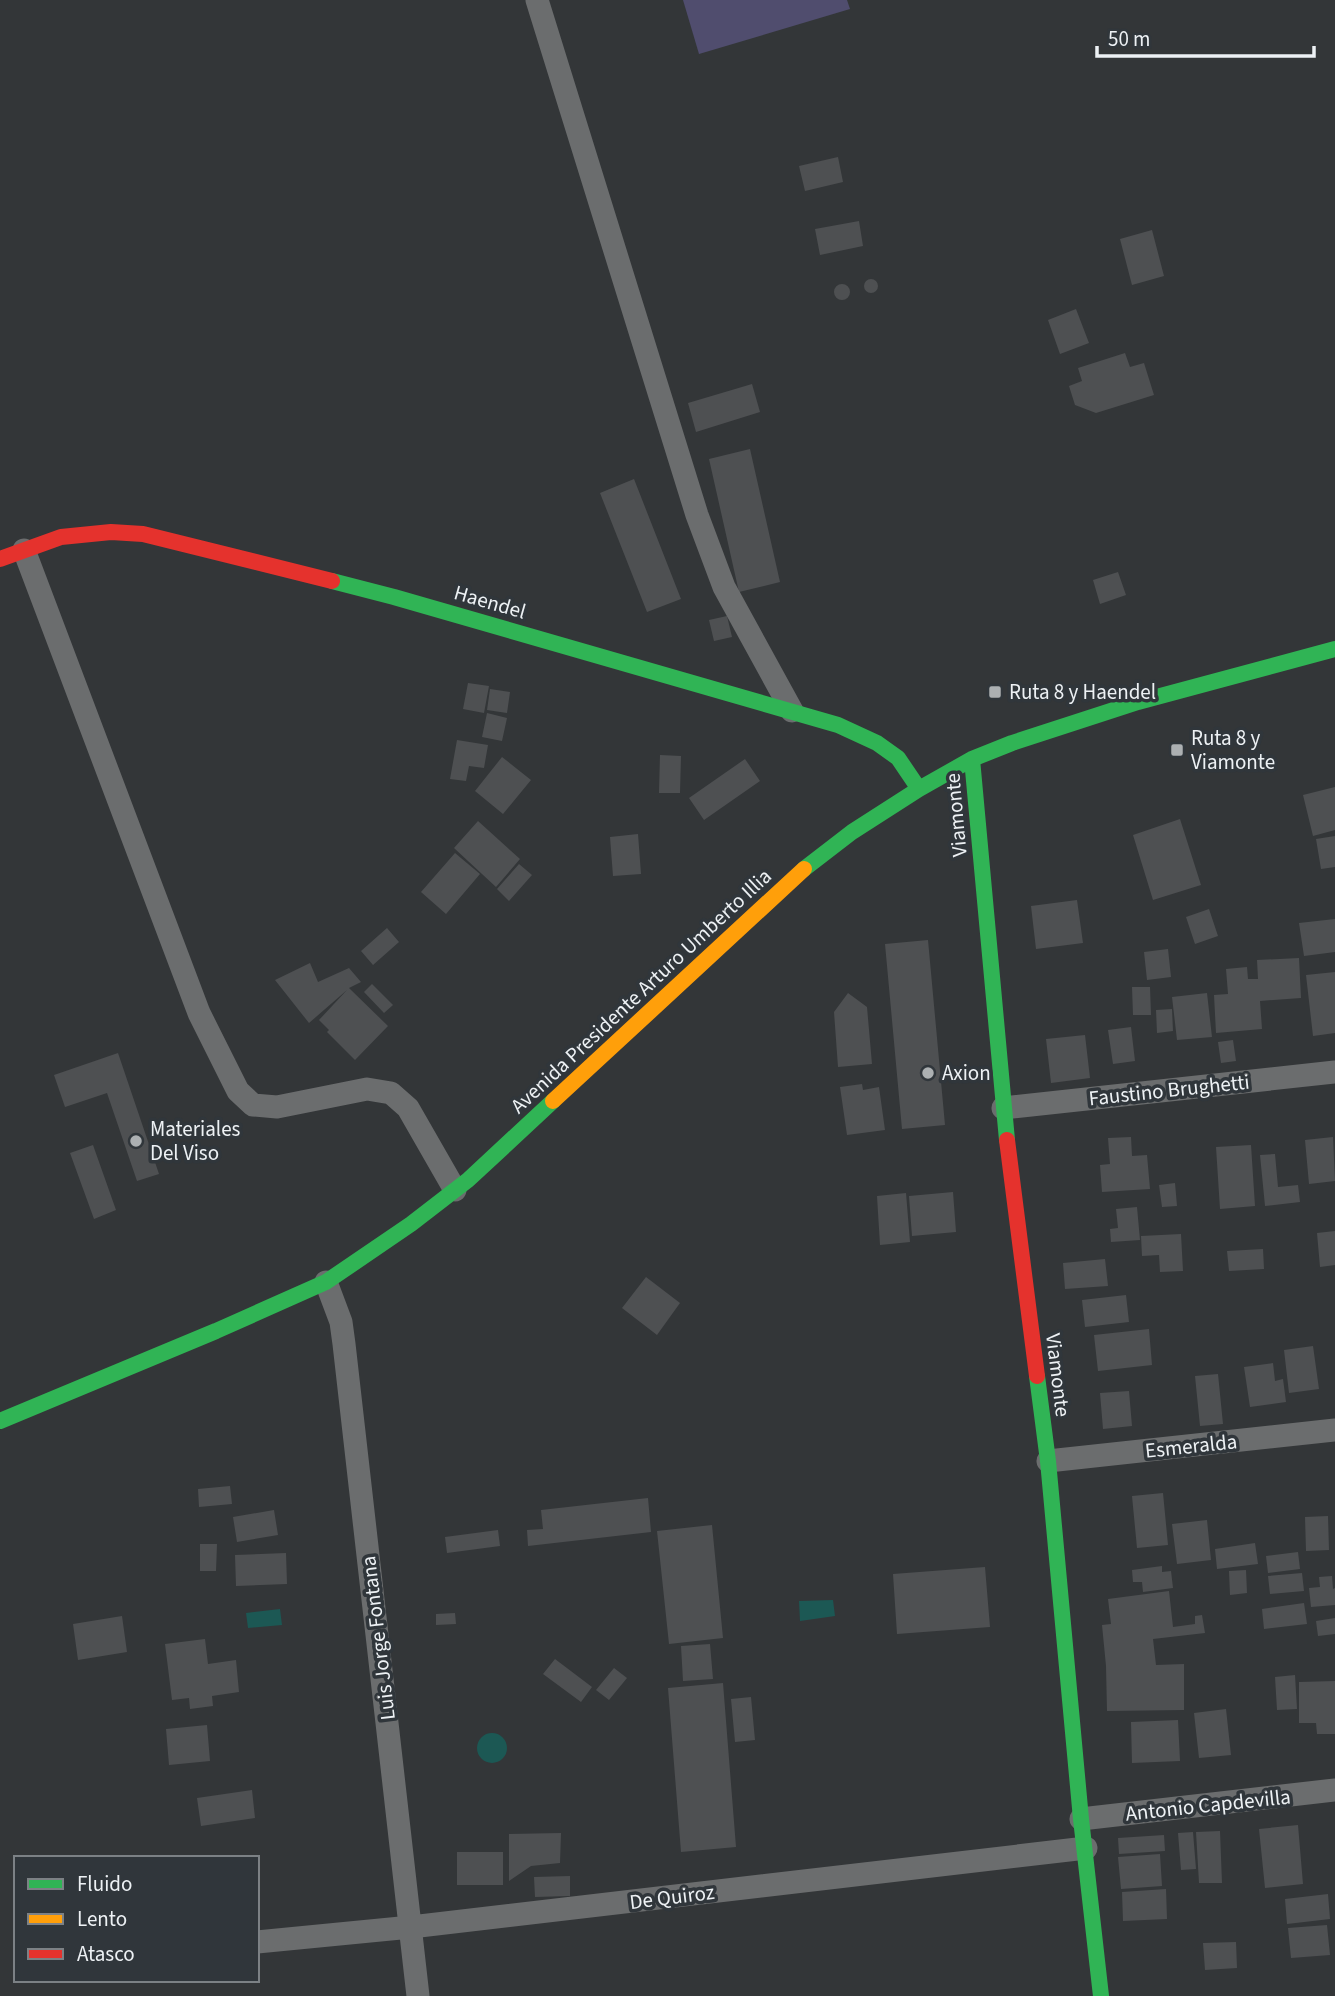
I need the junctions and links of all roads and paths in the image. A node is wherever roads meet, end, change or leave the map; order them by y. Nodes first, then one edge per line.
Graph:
1 (537, 0) edge
2 (24, 550) junction
3 (0, 559) edge
4 (1335, 649) edge
5 (792, 711) junction
6 (972, 759) junction
7 (919, 789) junction
8 (1335, 1072) edge
9 (1003, 1108) junction
10 (455, 1190) junction
11 (326, 1282) junction
12 (0, 1421) edge
13 (1335, 1430) edge
14 (1048, 1461) junction
15 (1335, 1790) edge
16 (1081, 1819) junction
17 (1086, 1848) junction
18 (411, 1927) junction
19 (259, 1942) edge
20 (418, 1996) edge
21 (1101, 1996) edge

1 - 5 street
2 - 3 street, Haendel
2 - 5 street, Haendel
2 - 10 street
4 - 6 street, Avenida Presidente Arturo Umberto Illia
5 - 7 street, Haendel
6 - 7 street, Avenida Presidente Arturo Umberto Illia
6 - 9 street, Viamonte
7 - 10 street, Avenida Presidente Arturo Umberto Illia
8 - 9 street, Faustino Brughetti
9 - 14 street, Viamonte
10 - 11 street, Avenida Presidente Arturo Umberto Illia
11 - 12 street, Avenida Presidente Arturo Umberto Illia
11 - 18 street, Luis Jorge Fontana
13 - 14 street, Esmeralda
14 - 16 street, Viamonte
15 - 16 street, Antonio Capdevilla
16 - 17 street, Viamonte
17 - 18 street, De Quiroz
17 - 21 street, Viamonte
18 - 19 street, De Quiroz
18 - 20 street, Luis Jorge Fontana

